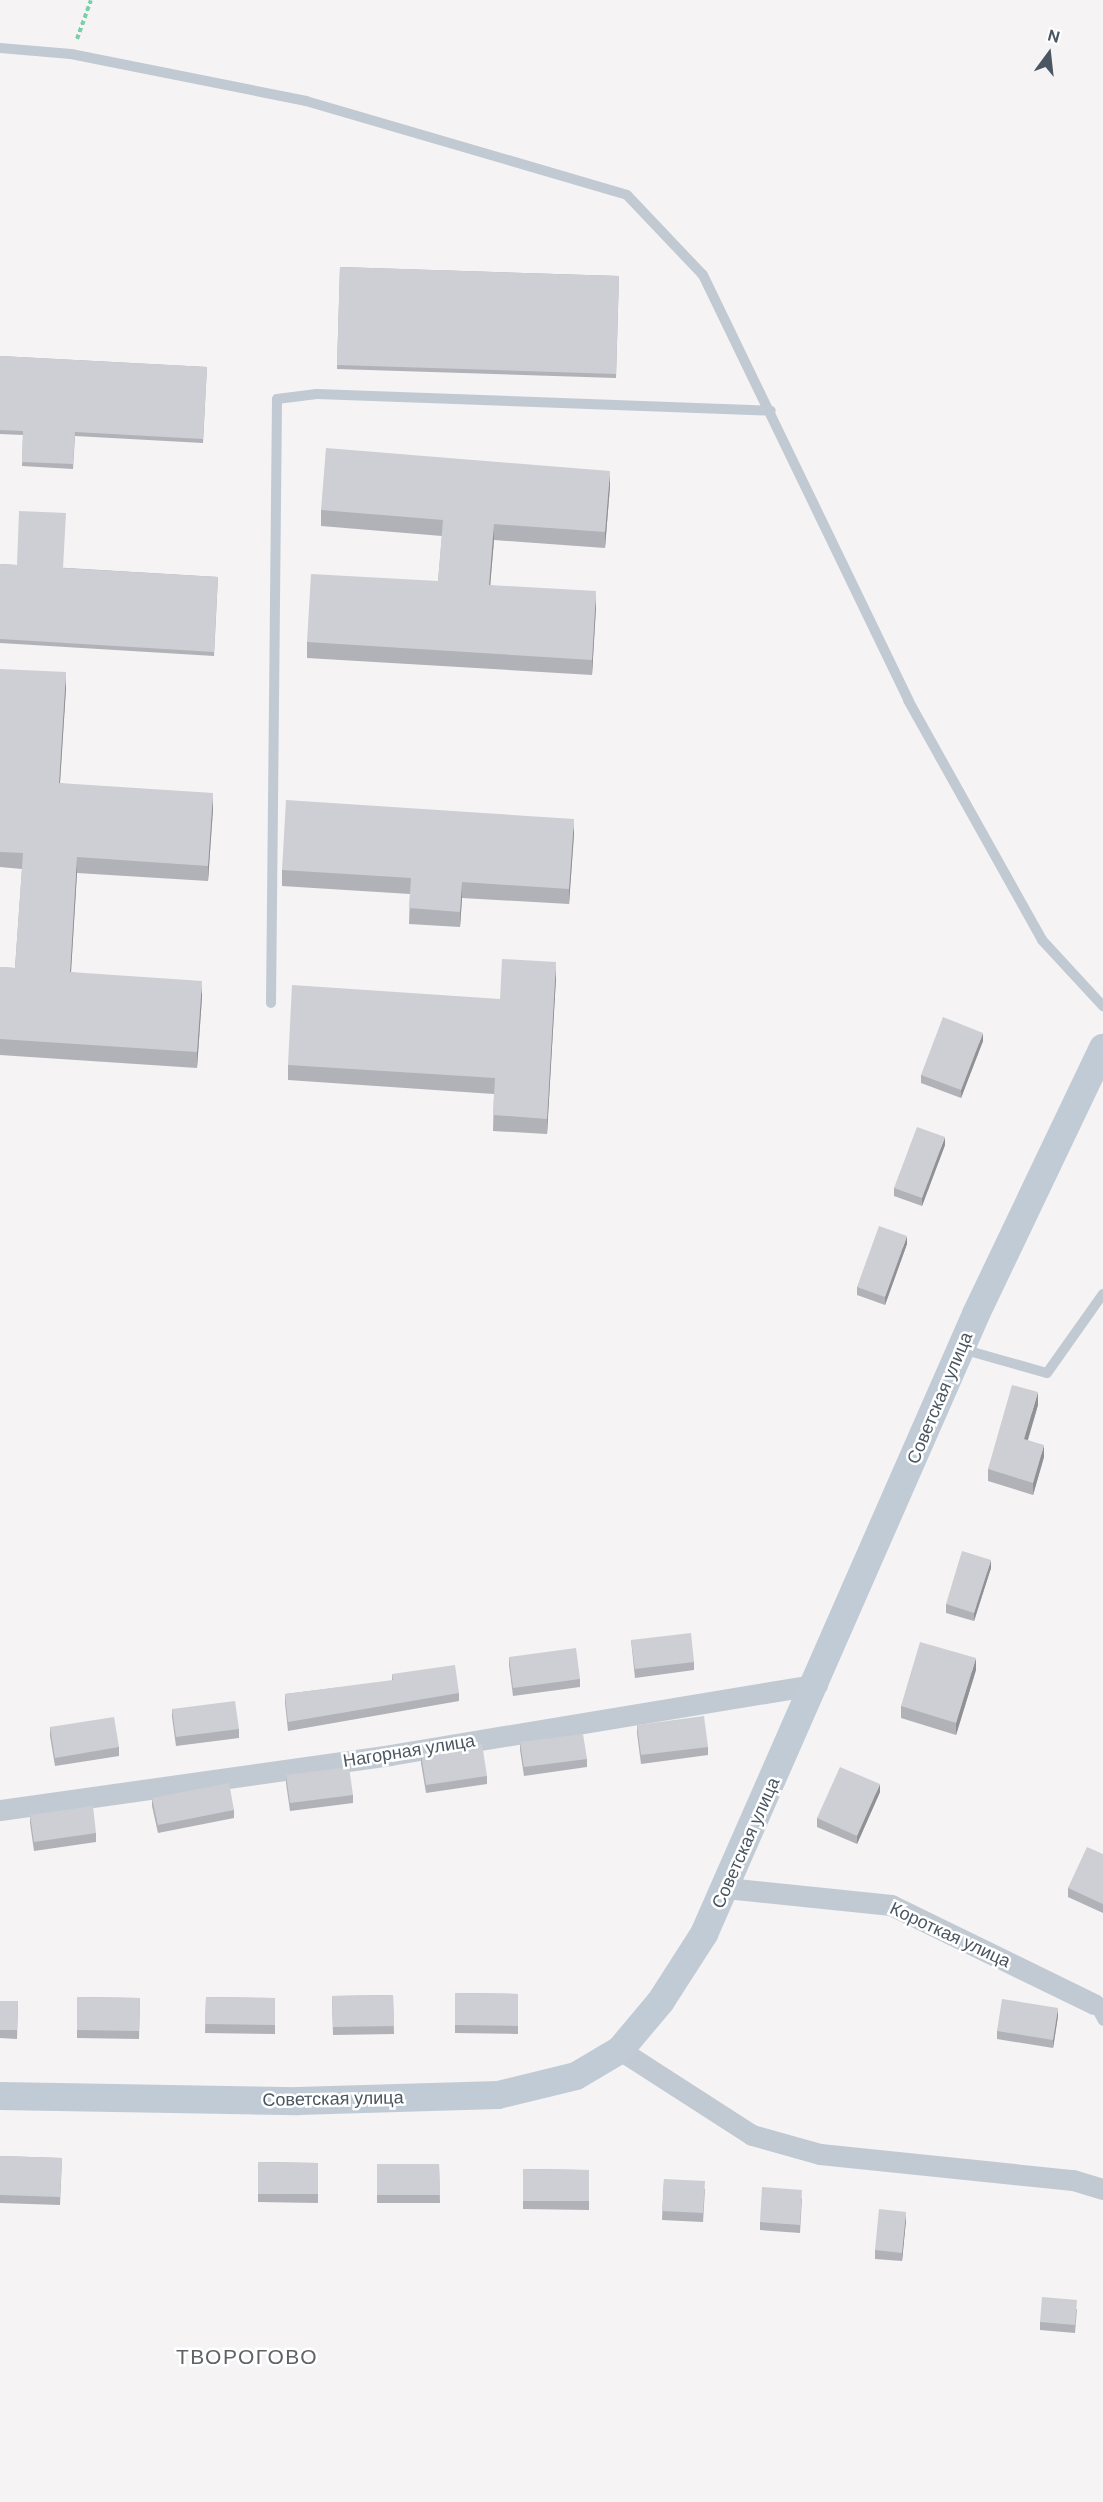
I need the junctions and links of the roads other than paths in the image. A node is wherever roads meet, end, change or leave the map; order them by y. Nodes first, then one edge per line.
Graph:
1 (0, 48) edge
2 (771, 411) junction
3 (271, 1003) dead end
4 (1103, 1006) edge
5 (1103, 1048) edge
6 (1103, 1294) edge
7 (961, 1349) junction
8 (817, 1684) junction
9 (0, 1810) edge
10 (726, 1888) junction
11 (1099, 2012) edge
12 (620, 2050) junction
13 (0, 2096) edge
14 (1103, 2189) edge

1 - 2 lane
2 - 3 lane
2 - 4 lane
5 - 7 street, Советская улица
6 - 7 lane
7 - 8 street, Советская улица
8 - 9 street, Нагорная улица
8 - 10 street, Советская улица
10 - 11 street, Короткая улица
10 - 12 street, Советская улица
12 - 13 street, Советская улица
12 - 14 street

